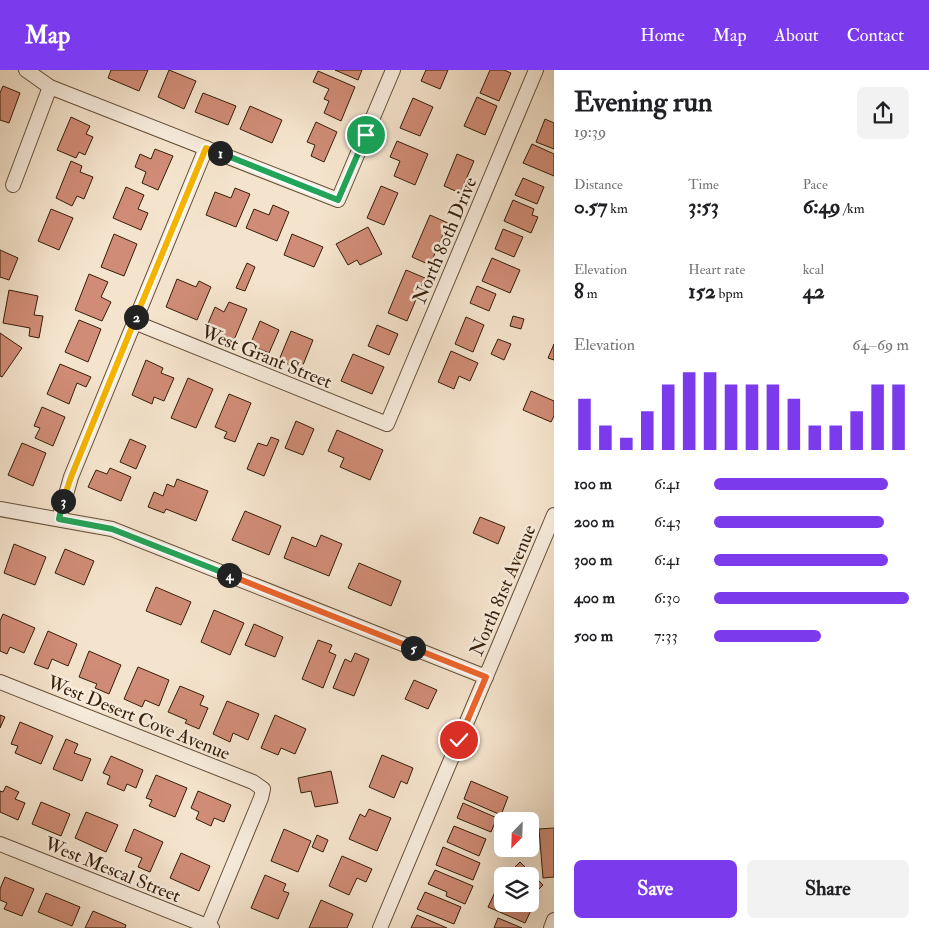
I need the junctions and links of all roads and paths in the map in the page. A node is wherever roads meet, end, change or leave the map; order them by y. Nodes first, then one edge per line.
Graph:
1 (26, 70) edge
2 (393, 70) edge
3 (536, 70) edge
4 (50, 87) junction
5 (206, 148) junction
6 (13, 185) dead end
7 (134, 322) junction
8 (387, 424) joint
9 (0, 509) edge
10 (554, 515) edge
11 (59, 519) junction
12 (486, 677) junction
13 (0, 682) edge
14 (0, 844) edge
15 (554, 920) edge
16 (209, 927) edge
17 (380, 928) edge
18 (551, 928) edge

1 - 4 street
2 - 5 street
3 - 8 street, North 80th Drive
4 - 5 street
4 - 6 street
5 - 7 street
7 - 8 street, West Grant Street
7 - 11 street
9 - 11 street
10 - 12 street, North 81st Avenue
11 - 12 street
12 - 17 street, North 81st Avenue
13 - 16 street, West Desert Cove Avenue
14 - 16 street, West Mescal Street
15 - 18 street

